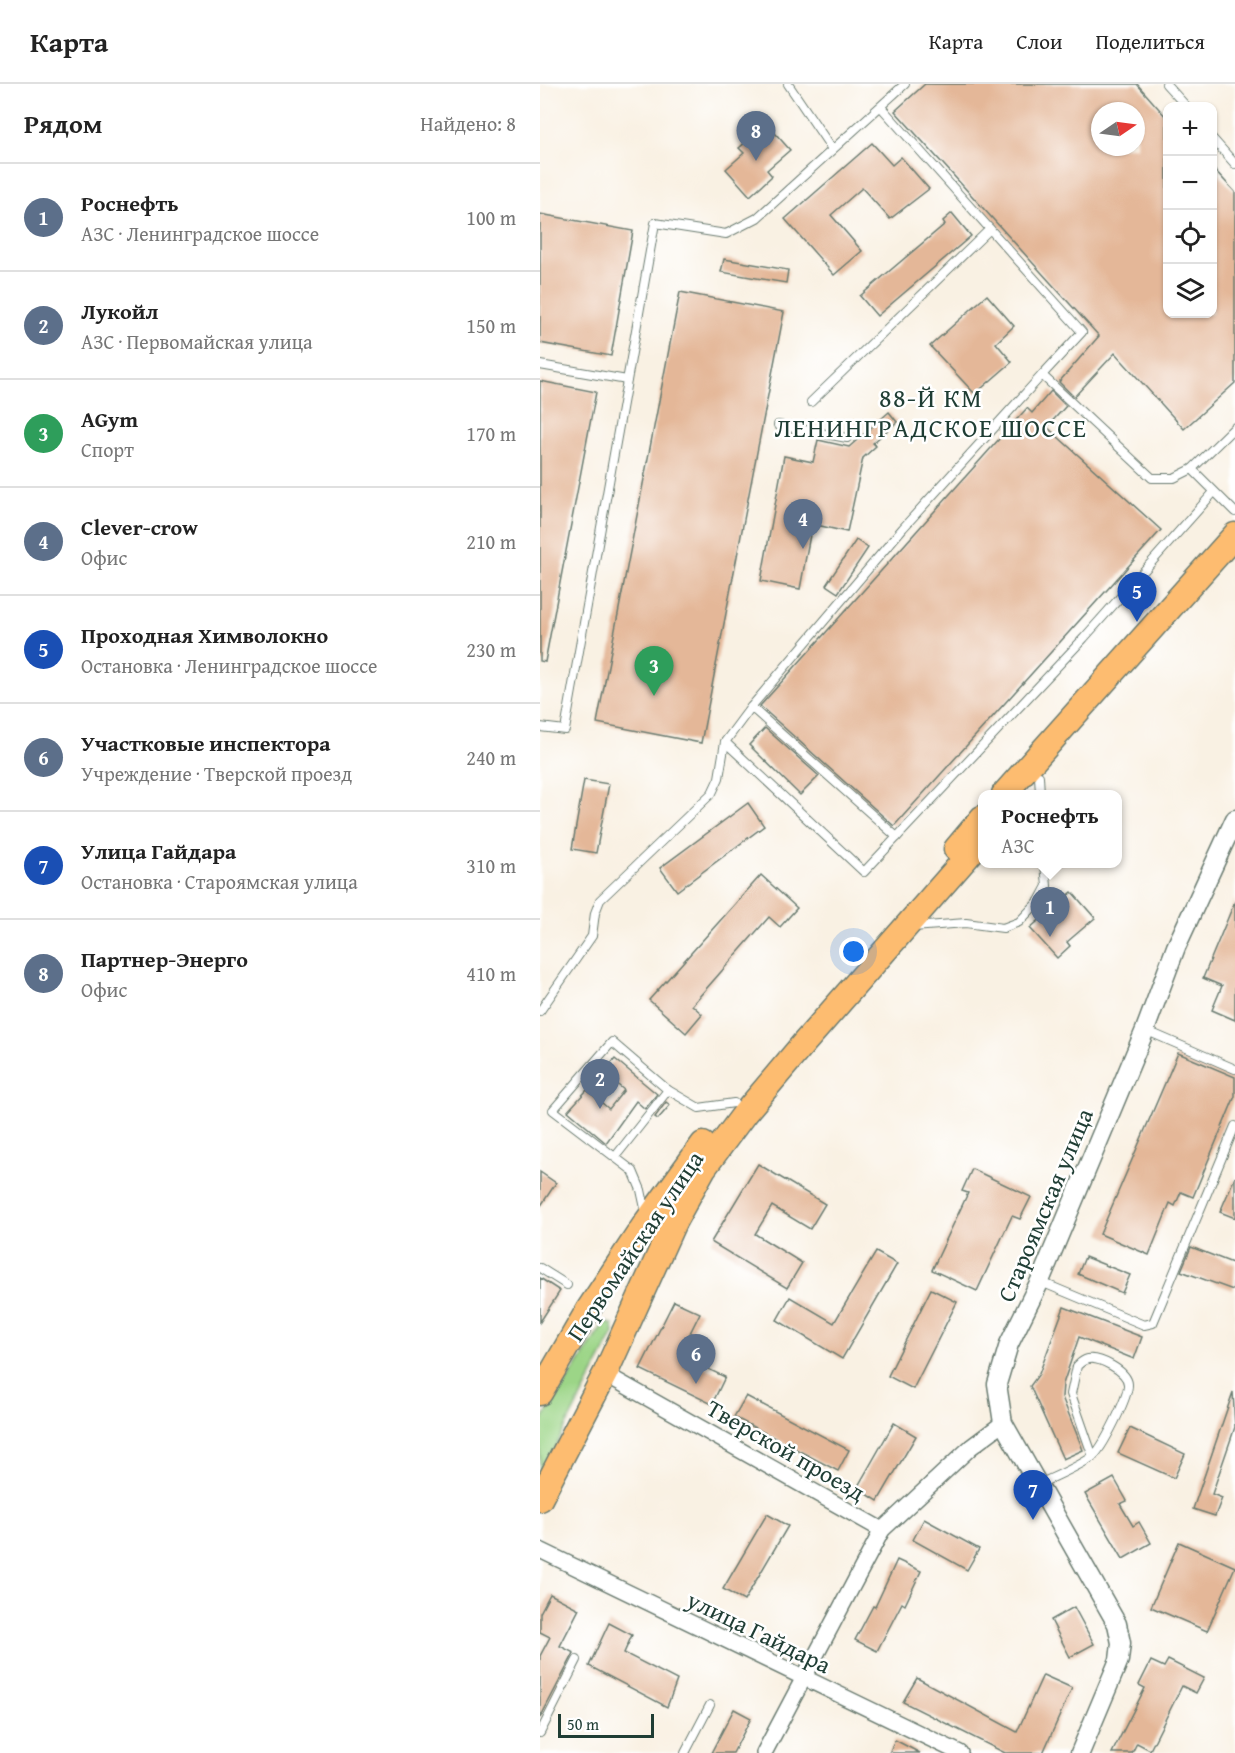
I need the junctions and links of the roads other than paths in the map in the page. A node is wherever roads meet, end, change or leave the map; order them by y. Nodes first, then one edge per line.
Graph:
1 (788, 84) edge
2 (905, 84) edge
3 (1166, 84) edge
4 (1182, 102) edge
5 (881, 107) junction
6 (1217, 144) edge
7 (832, 149) junction
8 (1235, 164) edge
9 (990, 229) junction
10 (540, 365) edge
11 (1042, 375) junction
12 (627, 380) junction
13 (811, 402) dead end
14 (778, 425) dead end
15 (1235, 427) edge
16 (847, 438) dead end
17 (1192, 470) junction
18 (1214, 492) junction
19 (1235, 512) edge
20 (1235, 535) edge
21 (1235, 557) edge
22 (751, 707) junction
23 (540, 727) edge
24 (725, 741) junction
25 (1040, 785) edge
26 (1008, 790) edge
27 (1235, 819) edge
28 (978, 823) edge
29 (897, 837) junction
30 (978, 845) edge
31 (1045, 868) edge
32 (905, 928) junction
33 (540, 1011) edge
34 (1145, 1030) junction
35 (1235, 1069) edge
36 (668, 1090) junction
37 (734, 1103) junction
38 (1235, 1126) edge
39 (615, 1157) junction
40 (647, 1221) junction
41 (540, 1269) edge
42 (1040, 1281) junction
43 (567, 1285) dead end
44 (588, 1310) junction
45 (625, 1332) junction
46 (605, 1374) junction
47 (540, 1393) edge
48 (1003, 1423) junction
49 (1093, 1456) junction
50 (1038, 1484) junction
51 (540, 1499) edge
52 (882, 1530) junction
53 (540, 1550) edge
54 (577, 1660) dead end
55 (803, 1679) junction
56 (710, 1704) dead end
57 (540, 1733) edge
58 (685, 1753) edge
59 (764, 1753) edge
60 (960, 1753) edge
61 (1080, 1753) edge

1 - 7 lane
2 - 5 lane
3 - 4 lane
5 - 7 lane
5 - 9 lane
6 - 8 lane
7 - 12 lane
9 - 11 lane
9 - 13 lane
10 - 12 lane
11 - 17 lane
11 - 22 lane
12 - 23 lane
14 - 16 lane
15 - 17 lane
17 - 18 lane
18 - 19 lane
18 - 29 lane
20 - 26 highway
21 - 25 highway
22 - 24 lane
22 - 29 lane
24 - 29 lane
24 - 33 lane
27 - 34 street, Староямская улица
28 - 37 highway, Первомайская улица
30 - 32 highway, Первомайская улица
31 - 32 lane
32 - 45 highway, Первомайская улица
34 - 35 lane
34 - 42 street, Староямская улица
36 - 37 lane
36 - 39 lane
36 - 39 lane
37 - 40 highway, Первомайская улица
38 - 42 lane
39 - 40 lane
40 - 44 highway, Первомайская улица
41 - 43 lane
42 - 48 street, Староямская улица
44 - 45 highway
44 - 47 highway, Первомайская улица
45 - 46 highway, Первомайская улица
46 - 51 highway, Первомайская улица
46 - 52 street, Тверской проезд
48 - 50 street, Староямская улица
48 - 52 street
49 - 49 lane
49 - 50 lane
50 - 61 street, Староямская улица
52 - 55 street
53 - 55 street, улица Гайдара
54 - 57 lane
55 - 59 street
55 - 60 street, улица Гайдара
56 - 58 lane

